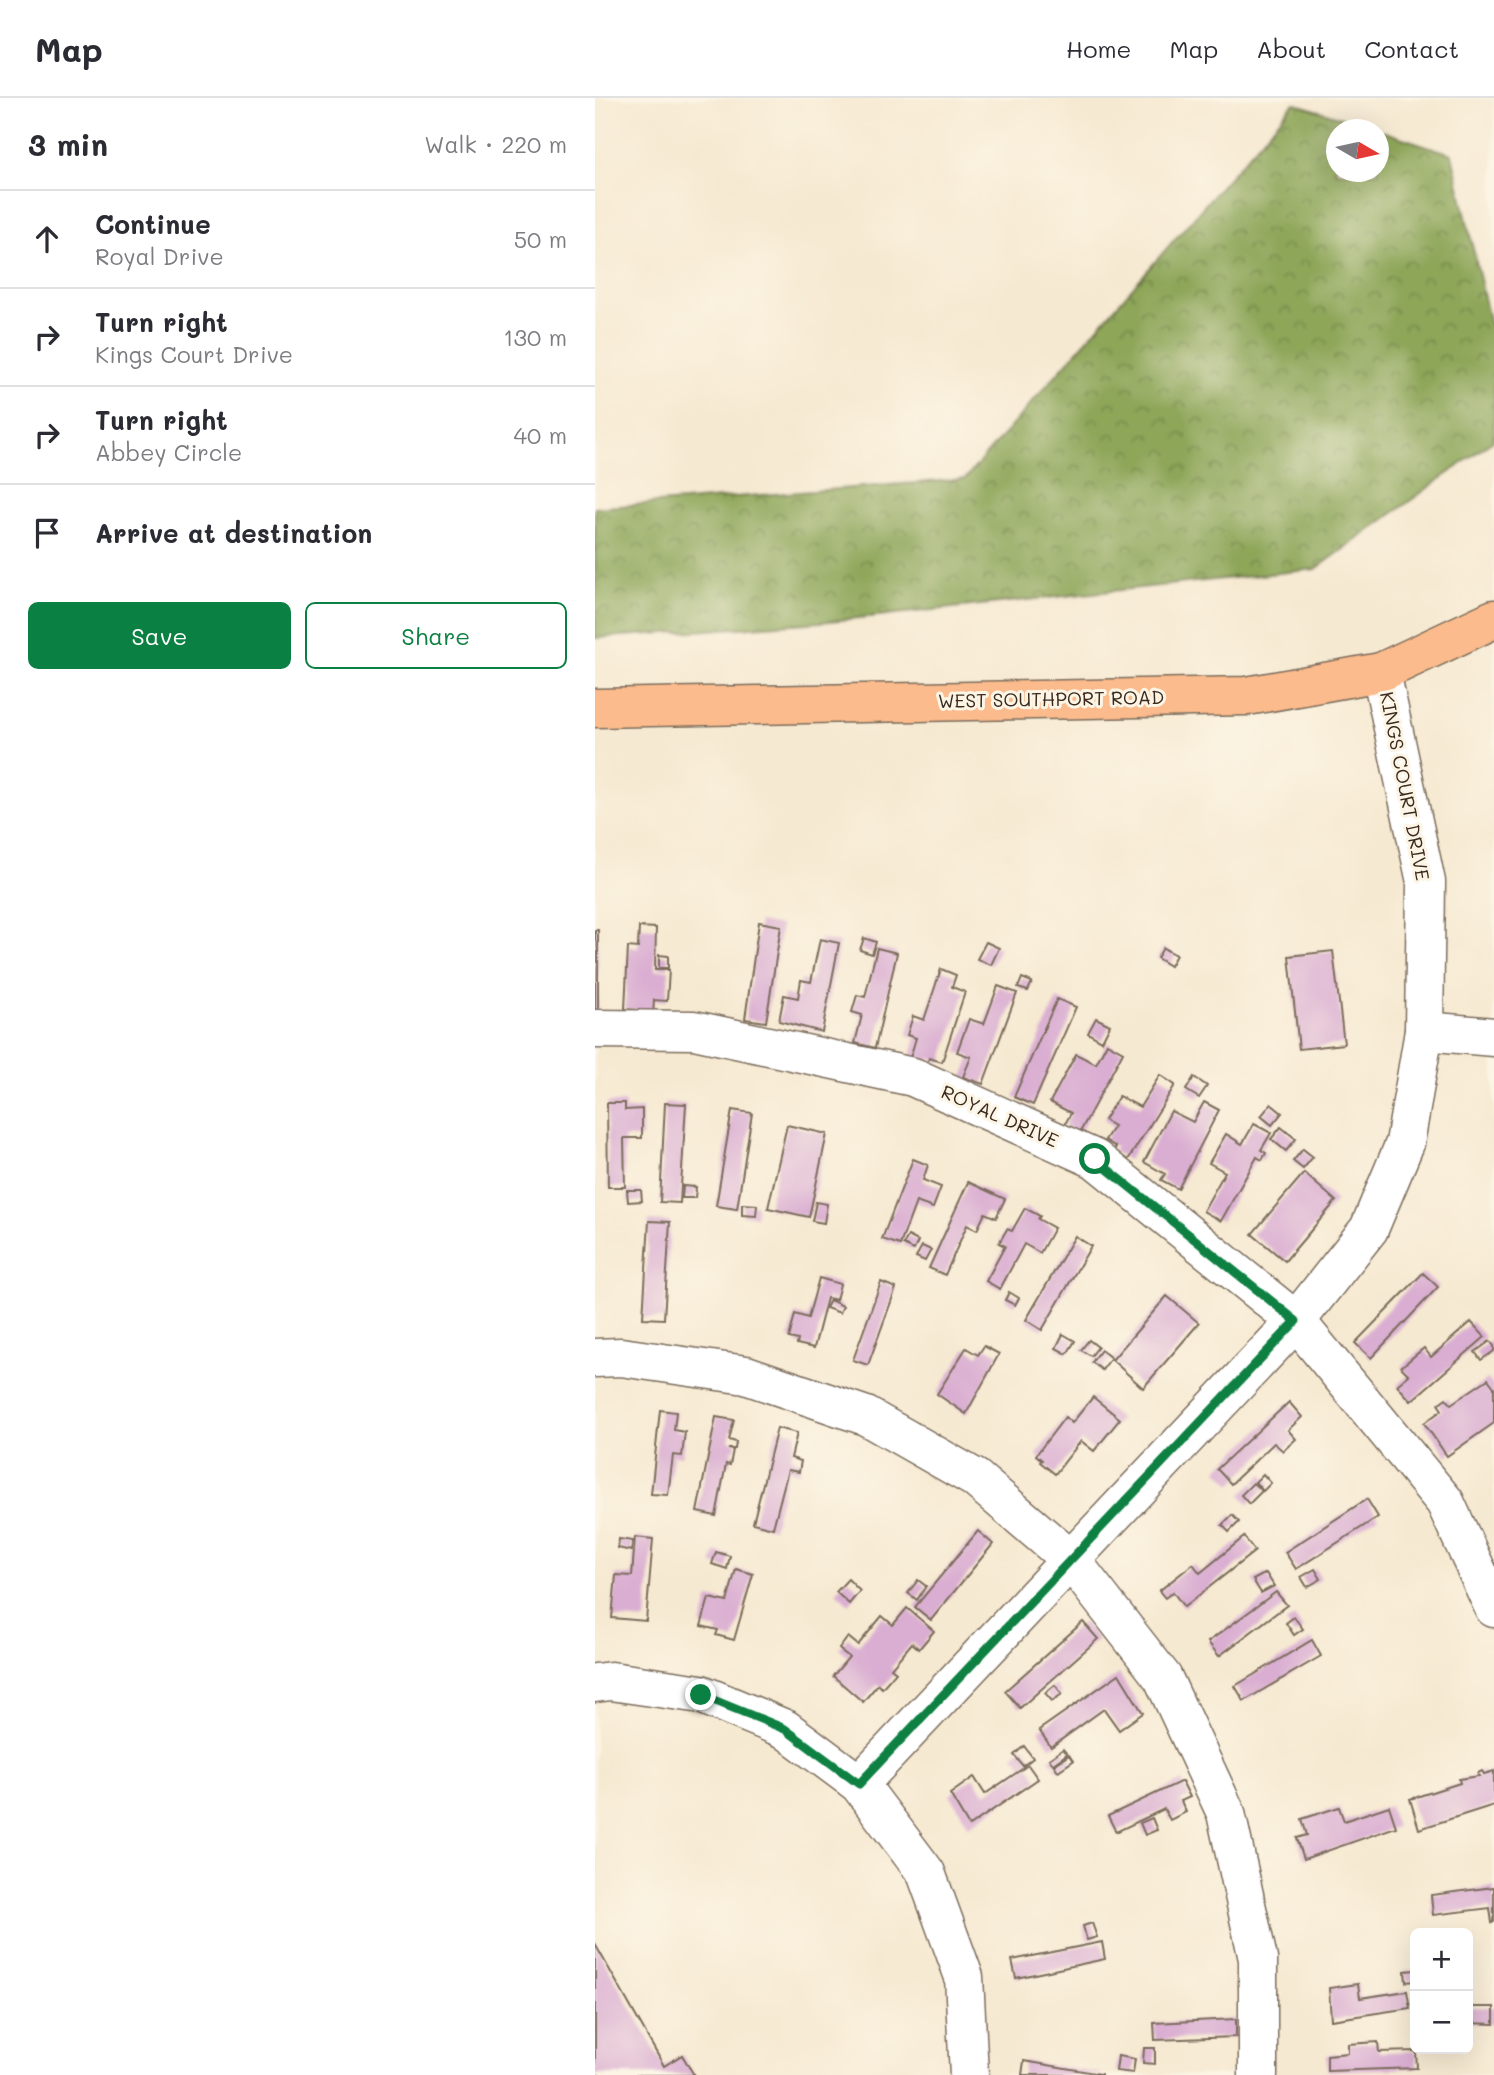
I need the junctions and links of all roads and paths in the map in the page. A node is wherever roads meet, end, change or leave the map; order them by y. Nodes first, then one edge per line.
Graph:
1 (1494, 619) edge
2 (1381, 672) junction
3 (595, 708) edge
4 (595, 1029) edge
5 (1424, 1031) junction
6 (1494, 1037) edge
7 (1296, 1321) junction
8 (595, 1358) edge
9 (1071, 1560) junction
10 (1494, 1608) edge
11 (595, 1683) edge
12 (859, 1784) junction
13 (969, 2075) edge
14 (1258, 2075) edge

1 - 2 main road, WEST SOUTHPORT ROAD
2 - 3 main road, WEST SOUTHPORT ROAD
2 - 5 street, KINGS COURT DRIVE
4 - 7 street, ROYAL DRIVE
5 - 6 street
5 - 7 street, KINGS COURT DRIVE
7 - 9 street, KINGS COURT DRIVE
7 - 10 street, ROYAL DRIVE
8 - 9 street
9 - 12 street, KINGS COURT DRIVE
9 - 14 street
11 - 12 street
12 - 13 street

